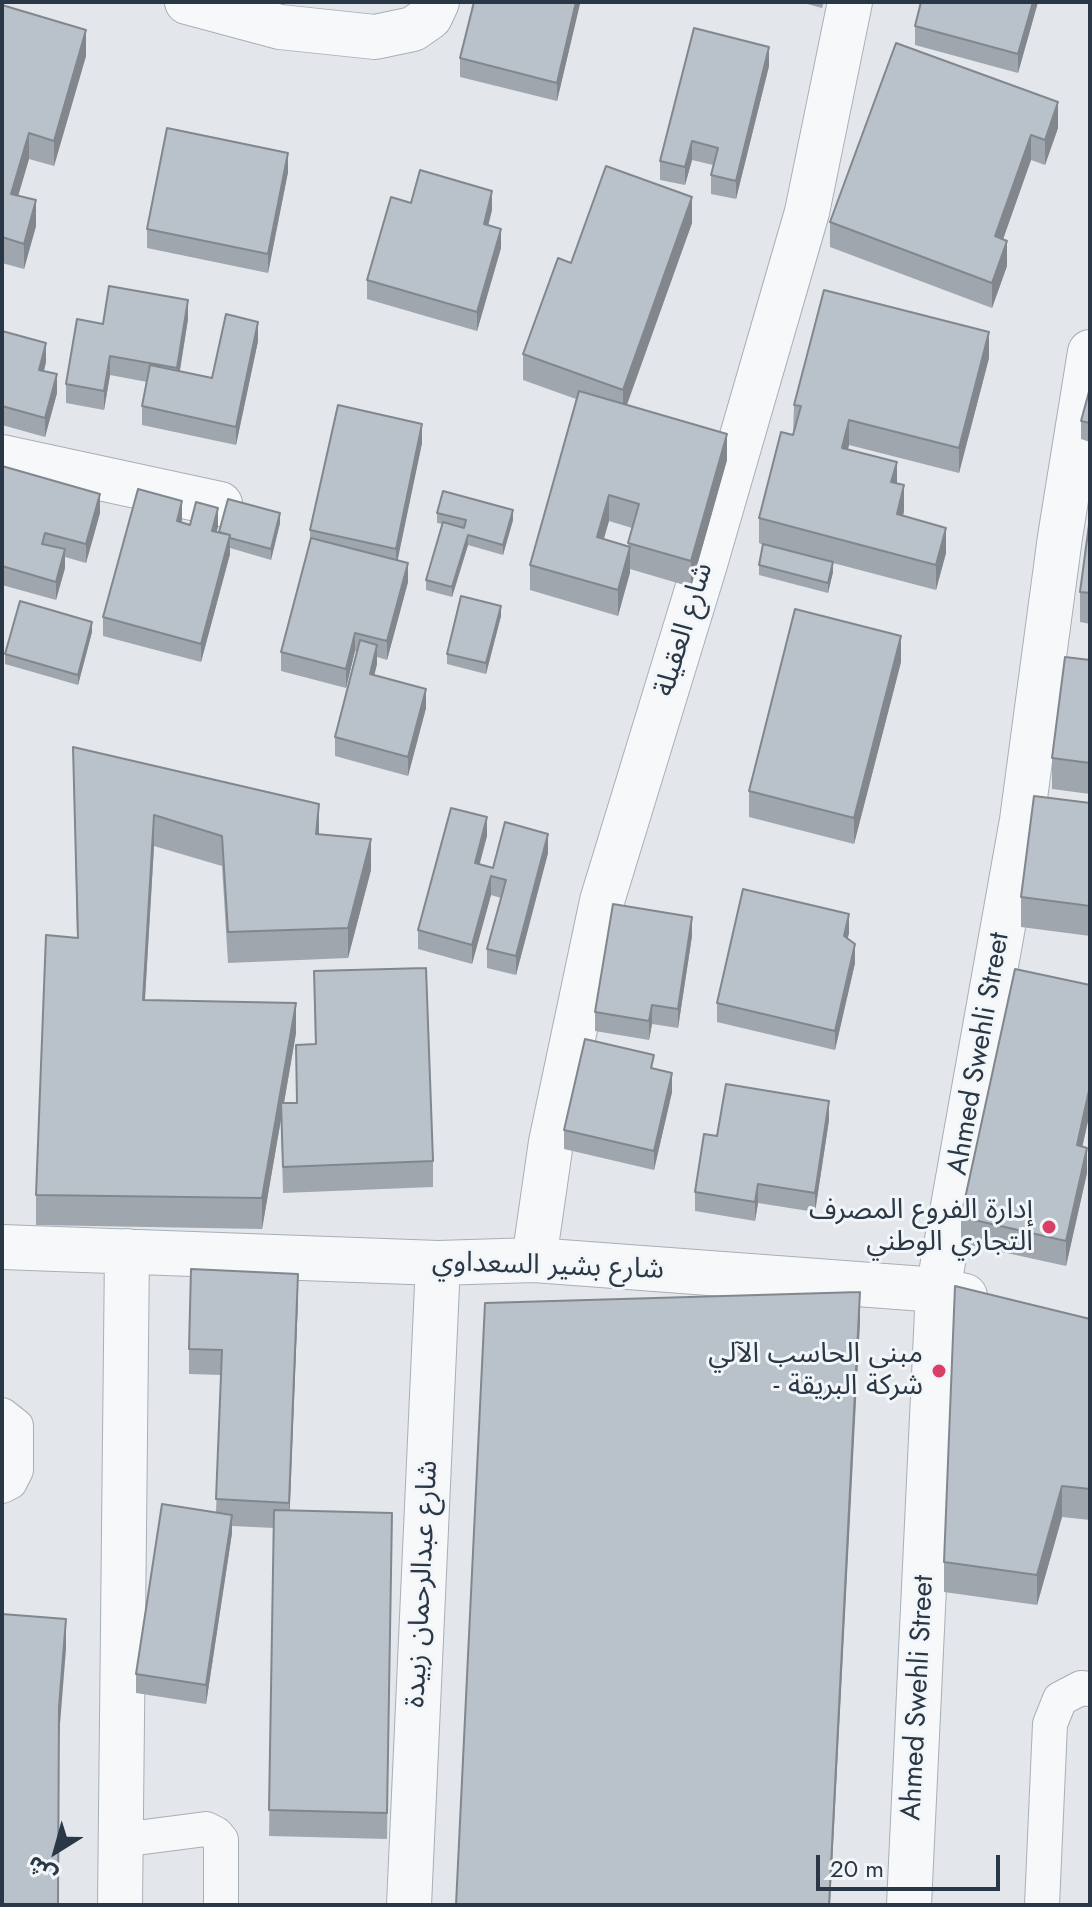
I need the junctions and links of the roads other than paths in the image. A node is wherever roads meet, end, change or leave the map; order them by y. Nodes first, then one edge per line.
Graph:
1 (187, 2) edge
2 (437, 2) edge
3 (850, 2) edge
4 (1090, 352) edge
5 (2, 457) edge
6 (220, 504) dead end
7 (2, 1247) edge
8 (127, 1251) junction
9 (534, 1260) junction
10 (438, 1263) junction
11 (938, 1290) junction
12 (999, 1304) edge
13 (2, 1415) edge
14 (2, 1486) edge
15 (1090, 1689) edge
16 (121, 1840) junction
17 (120, 1905) edge
18 (221, 1905) edge
19 (409, 1905) edge
20 (909, 1905) edge
21 (1042, 1905) edge

1 - 2 street
3 - 9 street, شارع العقيلة
4 - 11 street, Ahmed Swehli Street
5 - 6 street
7 - 8 street, شارع بشير السعداوي
8 - 10 street, شارع بشير السعداوي
8 - 16 street
9 - 10 street, شارع بشير السعداوي
9 - 11 street, شارع بشير السعداوي
10 - 19 street, شارع عبدالرحمان زبيدة
11 - 12 street, شارع بشير السعداوي
11 - 20 street, Ahmed Swehli Street
13 - 14 lane
15 - 21 lane
16 - 17 street
16 - 18 lane

